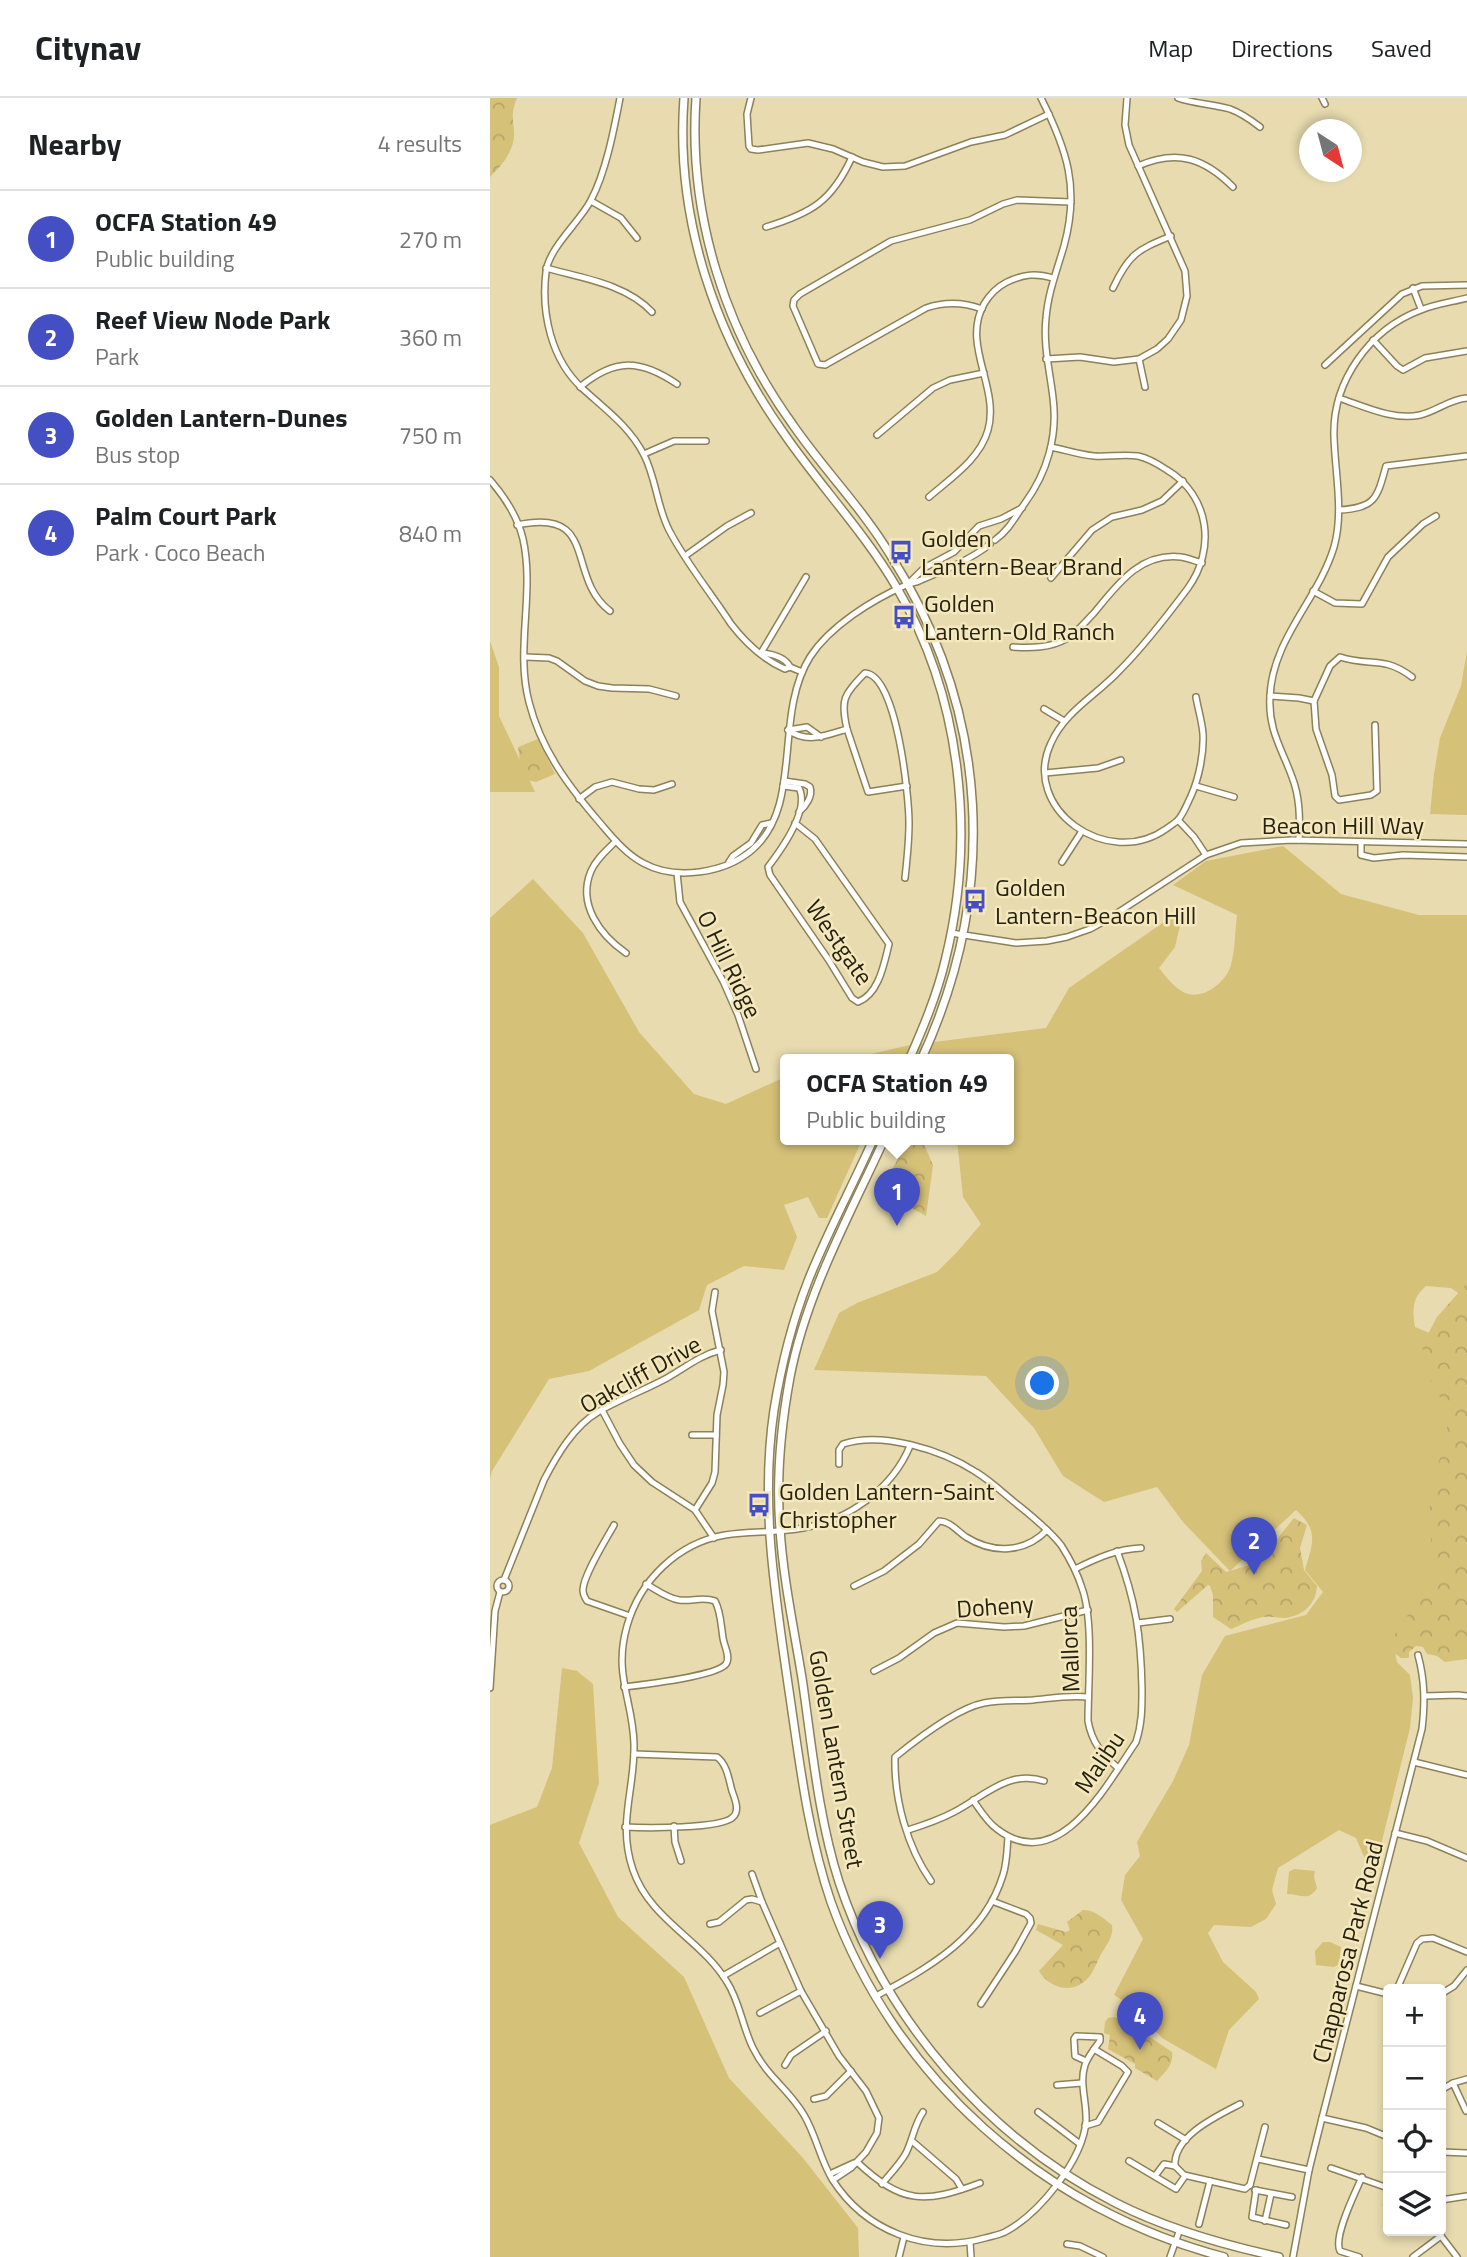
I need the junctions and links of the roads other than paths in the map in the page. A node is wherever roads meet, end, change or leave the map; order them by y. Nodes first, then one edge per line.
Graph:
1 (620, 98) edge
2 (684, 98) edge
3 (696, 98) edge
4 (751, 98) edge
5 (1041, 98) edge
6 (1127, 98) edge
7 (1178, 98) edge
8 (1049, 114) junction
9 (1260, 127) dead end
10 (852, 156) junction
11 (1138, 166) junction
12 (1233, 187) dead end
13 (591, 201) junction
14 (1071, 202) junction
15 (766, 227) dead end
16 (1171, 236) junction
17 (637, 238) dead end
18 (546, 268) junction
19 (1053, 278) junction
20 (1467, 285) edge
21 (1113, 288) dead end
22 (1413, 288) junction
23 (1467, 298) edge
24 (982, 309) junction
25 (1421, 309) junction
26 (652, 312) dead end
27 (1373, 340) junction
28 (1467, 351) edge
29 (1046, 359) junction
30 (1139, 359) junction
31 (1325, 365) dead end
32 (984, 373) junction
33 (677, 384) dead end
34 (580, 387) junction
35 (1145, 387) dead end
36 (1339, 398) junction
37 (1467, 398) edge
38 (877, 435) dead end
39 (706, 441) dead end
40 (1051, 447) junction
41 (644, 454) junction
42 (1467, 456) edge
43 (490, 480) edge
44 (1183, 481) junction
45 (929, 497) dead end
46 (1022, 508) junction
47 (1339, 510) junction
48 (751, 513) dead end
49 (1436, 516) dead end
50 (517, 525) junction
51 (685, 556) junction
52 (1202, 563) junction
53 (806, 577) dead end
54 (1051, 578) dead end
55 (908, 584) junction
56 (898, 589) junction
57 (1313, 591) junction
58 (610, 611) dead end
59 (1013, 647) dead end
60 (761, 653) junction
61 (525, 657) junction
62 (802, 671) junction
63 (1412, 677) dead end
64 (676, 696) dead end
65 (1270, 696) junction
66 (1196, 697) dead end
67 (1314, 701) junction
68 (1044, 709) dead end
69 (1064, 721) junction
70 (1375, 725) dead end
71 (847, 729) junction
72 (788, 730) junction
73 (812, 730) junction
74 (821, 737) junction
75 (811, 738) junction
76 (1121, 760) dead end
77 (1045, 773) junction
78 (783, 783) junction
79 (672, 784) dead end
80 (907, 786) junction
81 (1196, 786) junction
82 (1234, 797) dead end
83 (579, 799) junction
84 (799, 812) junction
85 (1178, 820) junction
86 (794, 823) junction
87 (1082, 831) junction
88 (1299, 840) junction
89 (616, 841) junction
90 (1361, 842) junction
91 (1467, 844) edge
92 (1206, 855) junction
93 (1467, 857) edge
94 (1062, 862) dead end
95 (677, 873) junction
96 (905, 878) dead end
97 (951, 933) junction
98 (964, 936) junction
99 (625, 953) dead end
100 (911, 1054) edge
101 (923, 1054) edge
102 (756, 1069) dead end
103 (871, 1145) edge
104 (882, 1145) edge
105 (715, 1292) dead end
106 (721, 1350) junction
107 (602, 1410) junction
108 (692, 1435) dead end
109 (716, 1435) junction
110 (910, 1446) junction
111 (839, 1464) dead end
112 (695, 1510) junction
113 (614, 1525) dead end
114 (780, 1530) junction
115 (1047, 1530) junction
116 (769, 1531) junction
117 (714, 1538) junction
118 (1142, 1548) dead end
119 (1117, 1551) junction
120 (1075, 1569) junction
121 (646, 1584) junction
122 (854, 1586) dead end
123 (1088, 1610) junction
124 (630, 1616) junction
125 (1171, 1619) dead end
126 (1138, 1623) junction
127 (1418, 1655) dead end
128 (874, 1671) dead end
129 (490, 1688) edge
130 (624, 1688) junction
131 (1425, 1696) junction
132 (1467, 1696) edge
133 (1088, 1697) junction
134 (634, 1754) junction
135 (1414, 1762) junction
136 (1118, 1768) junction
137 (1467, 1775) edge
138 (1044, 1781) dead end
139 (973, 1800) junction
140 (674, 1826) junction
141 (625, 1827) junction
142 (908, 1830) junction
143 (1395, 1833) junction
144 (1009, 1837) junction
145 (1467, 1858) edge
146 (681, 1861) dead end
147 (752, 1874) dead end
148 (931, 1881) dead end
149 (992, 1901) junction
150 (762, 1902) junction
151 (710, 1924) dead end
152 (780, 1943) junction
153 (1467, 1952) edge
154 (1467, 1970) edge
155 (723, 1976) junction
156 (1399, 1984) edge
157 (1356, 1986) junction
158 (888, 1989) junction
159 (801, 1991) junction
160 (1446, 1991) edge
161 (1383, 1993) edge
162 (876, 1996) junction
163 (981, 2004) dead end
164 (760, 2014) dead end
165 (826, 2031) junction
166 (1094, 2049) junction
167 (1086, 2061) junction
168 (785, 2065) dead end
169 (851, 2071) junction
170 (1467, 2079) edge
171 (1082, 2083) junction
172 (1454, 2083) junction
173 (1057, 2085) dead end
174 (1446, 2088) edge
175 (814, 2099) dead end
176 (1240, 2104) dead end
177 (1465, 2111) edge
178 (923, 2112) dead end
179 (1038, 2112) dead end
180 (1322, 2118) junction
181 (1158, 2123) dead end
182 (1085, 2126) junction
183 (1265, 2127) dead end
184 (1383, 2135) edge
185 (1186, 2140) junction
186 (912, 2141) junction
187 (1080, 2144) junction
188 (1446, 2152) edge
189 (1467, 2153) edge
190 (1258, 2159) junction
191 (1129, 2161) dead end
192 (858, 2162) junction
193 (1175, 2166) junction
194 (1331, 2168) dead end
195 (1309, 2170) junction
196 (1064, 2173) junction
197 (1155, 2176) junction
198 (1185, 2176) junction
199 (831, 2177) junction
200 (1362, 2177) junction
201 (1210, 2181) junction
202 (882, 2183) junction
203 (980, 2183) dead end
204 (1057, 2184) junction
205 (1250, 2186) junction
206 (1383, 2186) edge
207 (962, 2189) junction
208 (1256, 2190) junction
209 (1271, 2194) junction
210 (1467, 2196) edge
211 (1292, 2197) dead end
212 (1446, 2200) edge
213 (1265, 2221) junction
214 (1199, 2224) dead end
215 (1286, 2225) dead end
216 (1180, 2229) junction
217 (1437, 2236) edge
218 (1442, 2236) edge
219 (904, 2237) junction
220 (970, 2242) junction
221 (1175, 2243) junction
222 (1067, 2244) dead end
223 (1091, 2255) edge
224 (899, 2257) edge
225 (971, 2257) edge
226 (1103, 2257) edge
227 (1170, 2257) edge
228 (1224, 2257) edge
229 (1279, 2257) edge
230 (1293, 2257) edge
231 (1359, 2257) edge
232 (1413, 2257) edge
233 (1457, 2257) edge

1 - 13 street
2 - 56 main road
3 - 55 main road
4 - 10 street
5 - 8 street
6 - 11 street
7 - 9 street
8 - 10 street
8 - 14 street
10 - 15 street
11 - 12 street
11 - 16 street
13 - 17 street
13 - 18 street
14 - 19 street
14 - 24 street
16 - 21 street
16 - 30 street
18 - 26 street
18 - 34 street
19 - 24 street
19 - 29 street
20 - 22 street
22 - 25 street
22 - 31 street
23 - 25 street
24 - 32 street
25 - 27 street
27 - 28 street
27 - 36 street
29 - 30 street
29 - 40 street
30 - 35 street
32 - 38 street
32 - 45 street
33 - 34 street
34 - 41 street
36 - 37 street
36 - 47 street
39 - 41 street
40 - 44 street
40 - 46 street
41 - 51 street
42 - 47 street
43 - 50 street
44 - 52 street
44 - 54 street
46 - 55 street
46 - 55 street
47 - 57 street
48 - 51 street
49 - 57 street
50 - 58 street
50 - 61 street
51 - 60 street
52 - 59 street
52 - 69 street
53 - 60 street
55 - 56 street
55 - 98 main road
56 - 62 street
56 - 97 main road
57 - 65 street
60 - 62 street
61 - 64 street
61 - 83 street
62 - 72 street
63 - 67 street
65 - 67 street
65 - 88 street
66 - 81 street
67 - 70 street
68 - 69 street
69 - 77 street
71 - 74 street
71 - 80 street
71 - 80 street
72 - 73 street
72 - 75 street
72 - 78 street
73 - 74 street
73 - 75 street
74 - 75 street
76 - 77 street
77 - 87 street
78 - 84 street
78 - 84 street, Westgate
78 - 95 street
79 - 83 street
80 - 96 street
81 - 82 street
81 - 85 street
83 - 89 street
84 - 86 street, Westgate
85 - 87 street
85 - 92 street
86 - 86 street, Westgate
87 - 94 street
88 - 90 street, Beacon Hill Way
88 - 92 street, Beacon Hill Way
89 - 95 street
89 - 99 street
90 - 91 street, Beacon Hill Way
90 - 93 street
92 - 98 street, Beacon Hill Way
95 - 102 street, O Hill Ridge
97 - 98 street, Beacon Hill Way
97 - 100 main road
98 - 101 main road
103 - 116 main road, Golden Lantern Street
104 - 114 main road, Golden Lantern Street
105 - 106 street
106 - 107 street, Oakcliff Drive
106 - 109 street
107 - 112 street
107 - 129 street, Oakcliff Drive
108 - 109 street
109 - 112 street
110 - 111 street, Mallorca
110 - 114 street
110 - 115 street, Mallorca
112 - 117 street
113 - 124 street
114 - 116 street
114 - 158 main road, Golden Lantern Street
115 - 120 street, Mallorca
115 - 122 street
116 - 117 street
116 - 162 main road, Golden Lantern Street
117 - 121 street
118 - 119 street
119 - 120 street
119 - 126 street, Malibu
120 - 123 street, Mallorca
121 - 124 street
121 - 130 street
123 - 128 street, Doheny
123 - 133 street, Mallorca
124 - 130 street
125 - 126 street
126 - 136 street, Malibu
127 - 131 street, Chapparosa Park Road
130 - 134 street
131 - 132 street
131 - 135 street, Chapparosa Park Road
133 - 136 street, Mallorca
133 - 142 street
134 - 140 street
134 - 141 street
135 - 137 street
135 - 143 street, Chapparosa Park Road
136 - 144 street, Malibu
138 - 139 street
139 - 142 street
139 - 144 street
140 - 141 street
140 - 146 street
141 - 155 street
142 - 148 street
143 - 145 street
143 - 157 street, Chapparosa Park Road
144 - 149 street
147 - 150 street
149 - 158 street
149 - 163 street
150 - 151 street
150 - 152 street
152 - 155 street
152 - 159 street
153 - 156 street
154 - 160 street
155 - 199 street
157 - 161 street
157 - 180 street, Chapparosa Park Road
158 - 162 street
158 - 196 main road, Golden Lantern Street
159 - 164 street
159 - 165 street
162 - 204 main road, Golden Lantern Street
165 - 168 street
165 - 169 street
166 - 167 street
166 - 167 street
166 - 182 street
167 - 171 street
169 - 175 street
169 - 192 street
170 - 172 street
171 - 173 street
171 - 182 street
172 - 174 street
172 - 177 street
176 - 185 street
178 - 186 street
179 - 187 street
180 - 184 street
180 - 195 street, Chapparosa Park Road
181 - 185 street
182 - 187 street
183 - 190 street
185 - 193 street
186 - 202 street
186 - 207 street
187 - 196 street
188 - 189 street
190 - 195 street
190 - 205 street
191 - 197 street
192 - 199 street
192 - 202 street
193 - 197 street
193 - 198 street
194 - 200 street
195 - 230 street, Chapparosa Park Road
196 - 204 street
196 - 216 main road, Golden Lantern Street
197 - 198 street
198 - 201 street
199 - 219 street
200 - 206 street
200 - 231 street
201 - 205 street
201 - 214 street
202 - 207 street
203 - 207 street
204 - 220 street
204 - 221 main road, Golden Lantern Street
205 - 208 street
208 - 209 street
208 - 213 street
209 - 211 street
209 - 213 street
210 - 212 street
213 - 215 street
216 - 221 street
216 - 229 main road, Golden Lantern Street
217 - 232 street
218 - 233 street
219 - 220 street
219 - 224 street
220 - 225 street
221 - 227 street
221 - 228 main road, Golden Lantern Street
222 - 223 street
223 - 226 street

